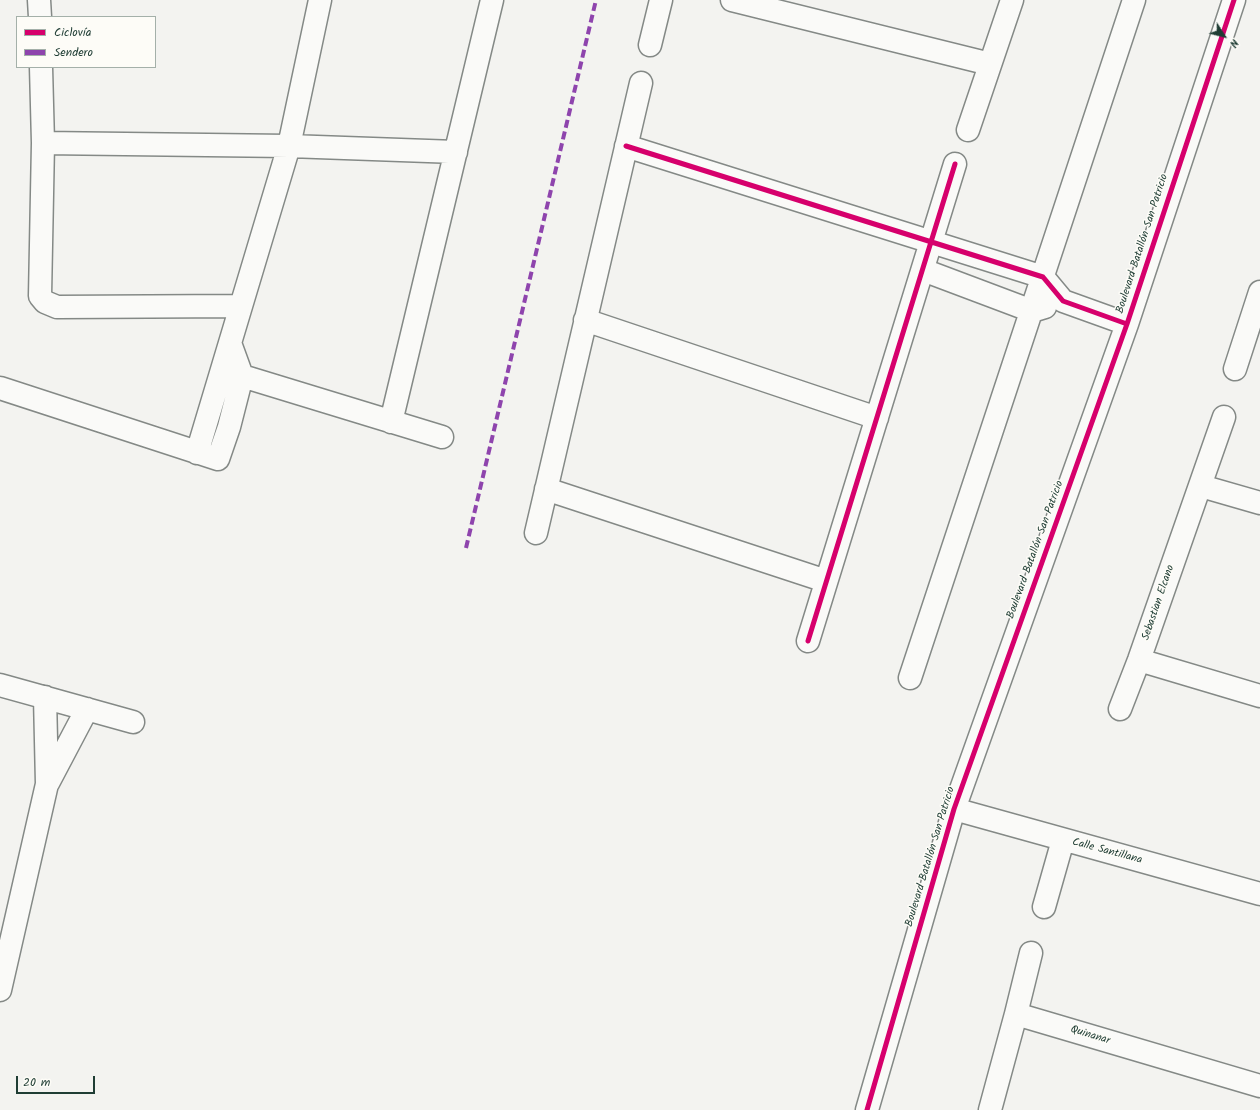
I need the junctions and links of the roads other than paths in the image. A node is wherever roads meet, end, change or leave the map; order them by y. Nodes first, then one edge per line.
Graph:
1 (39, 0) edge
2 (320, 0) edge
3 (492, 0) edge
4 (661, 0) edge
5 (732, 0) edge
6 (1012, 0) edge
7 (1134, 0) edge
8 (1234, 0) edge
9 (40, 16) edge
10 (650, 45) dead end
11 (990, 64) junction
12 (41, 68) edge
13 (640, 83) dead end
14 (968, 130) dead end
15 (43, 143) junction
16 (289, 146) junction
17 (626, 146) junction
18 (456, 152) junction
19 (955, 164) dead end
20 (931, 240) junction
21 (923, 270) junction
22 (1043, 277) junction
23 (1063, 301) junction
24 (1258, 303) edge
25 (242, 306) junction
26 (1032, 311) junction
27 (585, 320) junction
28 (1127, 324) junction
29 (1235, 370) dead end
30 (232, 373) junction
31 (0, 388) edge
32 (1224, 417) dead end
33 (877, 418) junction
34 (391, 422) junction
35 (442, 437) dead end
36 (1201, 486) junction
37 (546, 489) junction
38 (1260, 503) edge
39 (536, 533) dead end
40 (826, 581) junction
41 (808, 641) dead end
42 (1139, 660) junction
43 (910, 678) dead end
44 (0, 685) edge
45 (1260, 696) edge
46 (45, 698) junction
47 (1120, 708) dead end
48 (87, 709) junction
49 (134, 722) dead end
50 (47, 784) junction
51 (954, 809) junction
52 (1063, 840) junction
53 (1260, 894) edge
54 (1044, 907) dead end
55 (1031, 953) dead end
56 (0, 990) edge
57 (1016, 1014) junction
58 (1260, 1086) edge
59 (867, 1110) edge
60 (990, 1110) edge

1 - 9 street
2 - 16 street
3 - 18 street
4 - 10 street
5 - 11 street
6 - 11 street
7 - 22 street
8 - 28 street, Boulevard Batallón San Patricio
11 - 14 street
12 - 15 street
13 - 17 street
15 - 16 street
15 - 25 street
16 - 18 street
16 - 25 street
17 - 20 street
17 - 27 street
18 - 34 street
19 - 20 street
20 - 21 street
20 - 22 street
21 - 26 street
21 - 33 street
22 - 23 street
22 - 26 street
23 - 26 street
23 - 28 street
24 - 29 street
25 - 30 street
26 - 43 street
27 - 33 street
27 - 37 street
28 - 51 street, Boulevard Batallón San Patricio
30 - 31 street
30 - 34 street
32 - 36 street, Sebastian Elcano
33 - 40 street
34 - 35 street
36 - 38 street
36 - 42 street, Sebastian Elcano
37 - 39 street
37 - 40 street
40 - 41 street
42 - 45 street
42 - 47 street, Sebastian Elcano
44 - 46 street
46 - 48 street
46 - 50 street
48 - 49 street
48 - 50 street
50 - 56 street
51 - 52 street, Calle Santillana
51 - 59 street, Boulevard Batallón San Patricio
52 - 53 street, Calle Santillana
52 - 54 street
55 - 57 street
57 - 58 street, Quinanar
57 - 60 street

